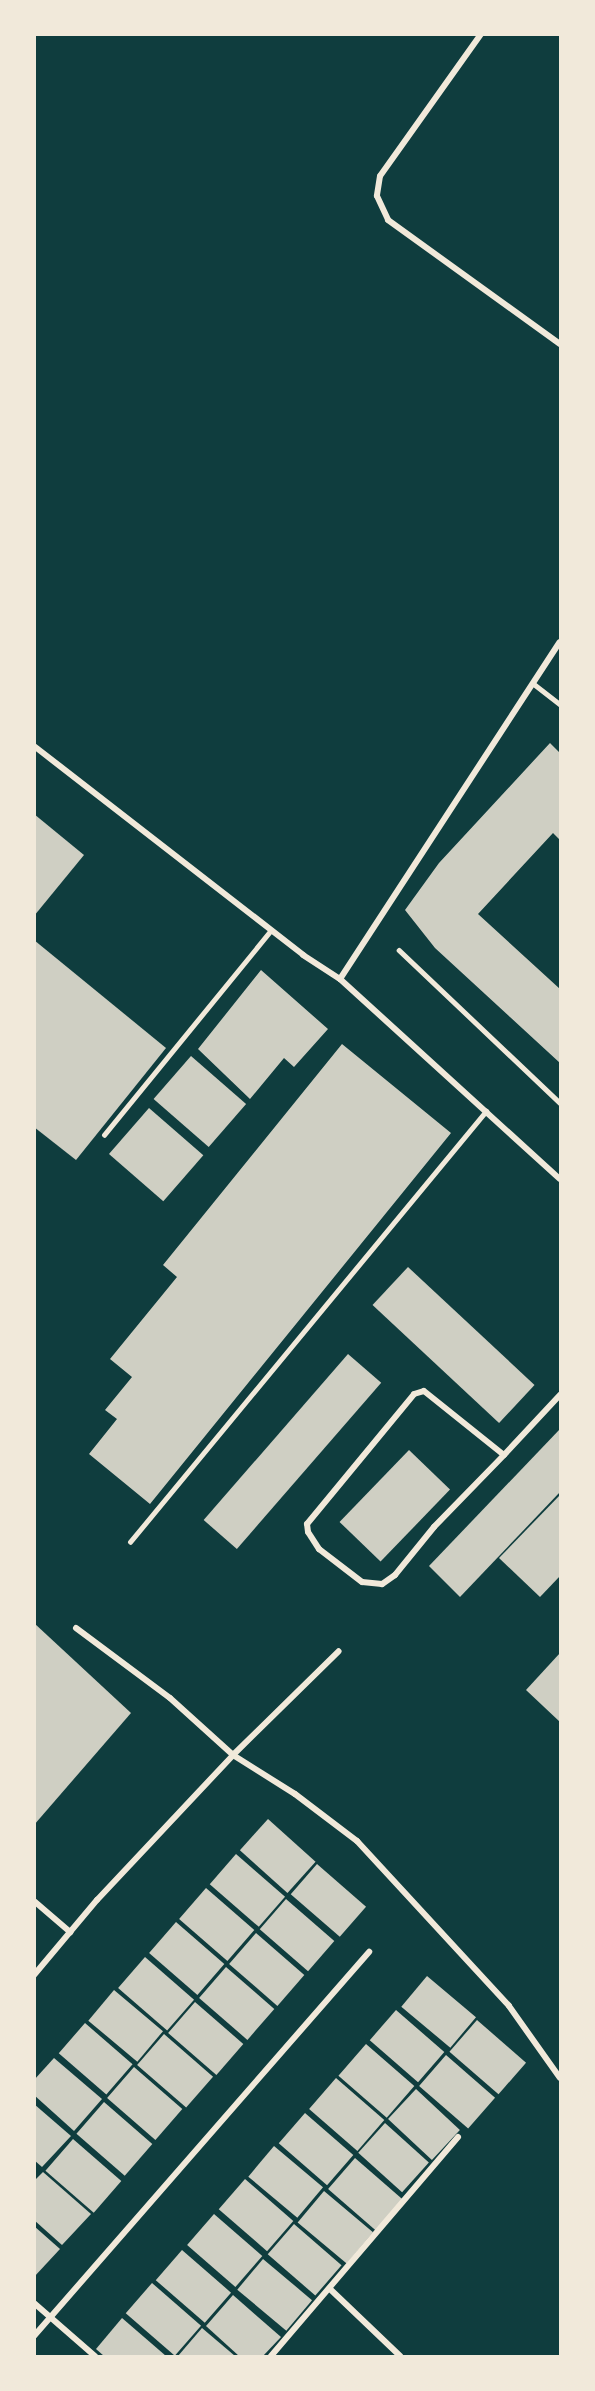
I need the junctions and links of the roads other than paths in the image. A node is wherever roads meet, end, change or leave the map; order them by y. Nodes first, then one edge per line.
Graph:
1 (481, 34) edge
2 (561, 344) edge
3 (561, 642) edge
4 (534, 684) junction
5 (561, 704) edge
6 (34, 746) edge
7 (272, 930) junction
8 (399, 950) dead end
9 (340, 979) junction
10 (561, 1103) edge
11 (486, 1112) junction
12 (104, 1135) dead end
13 (561, 1179) edge
14 (561, 1395) edge
15 (504, 1455) junction
16 (130, 1542) dead end
17 (76, 1628) dead end
18 (339, 1651) dead end
19 (233, 1755) junction
20 (34, 1901) edge
21 (70, 1932) junction
22 (369, 1952) dead end
23 (34, 1975) edge
24 (561, 2078) edge
25 (458, 2137) dead end
26 (330, 2289) junction
27 (34, 2303) edge
28 (51, 2317) junction
29 (34, 2336) edge
30 (95, 2356) edge
31 (272, 2356) edge
32 (400, 2356) edge

1 - 2 street
3 - 4 street
4 - 5 lane
4 - 9 street
6 - 7 street
7 - 9 street
7 - 12 lane
8 - 10 lane
9 - 11 street
11 - 13 street
11 - 16 lane
14 - 15 street
15 - 15 street
17 - 19 street
18 - 19 street
19 - 21 street
19 - 24 street
20 - 21 street
21 - 23 street
22 - 28 street
25 - 26 street
26 - 31 street
26 - 32 street
27 - 28 street
28 - 29 street
28 - 30 street

